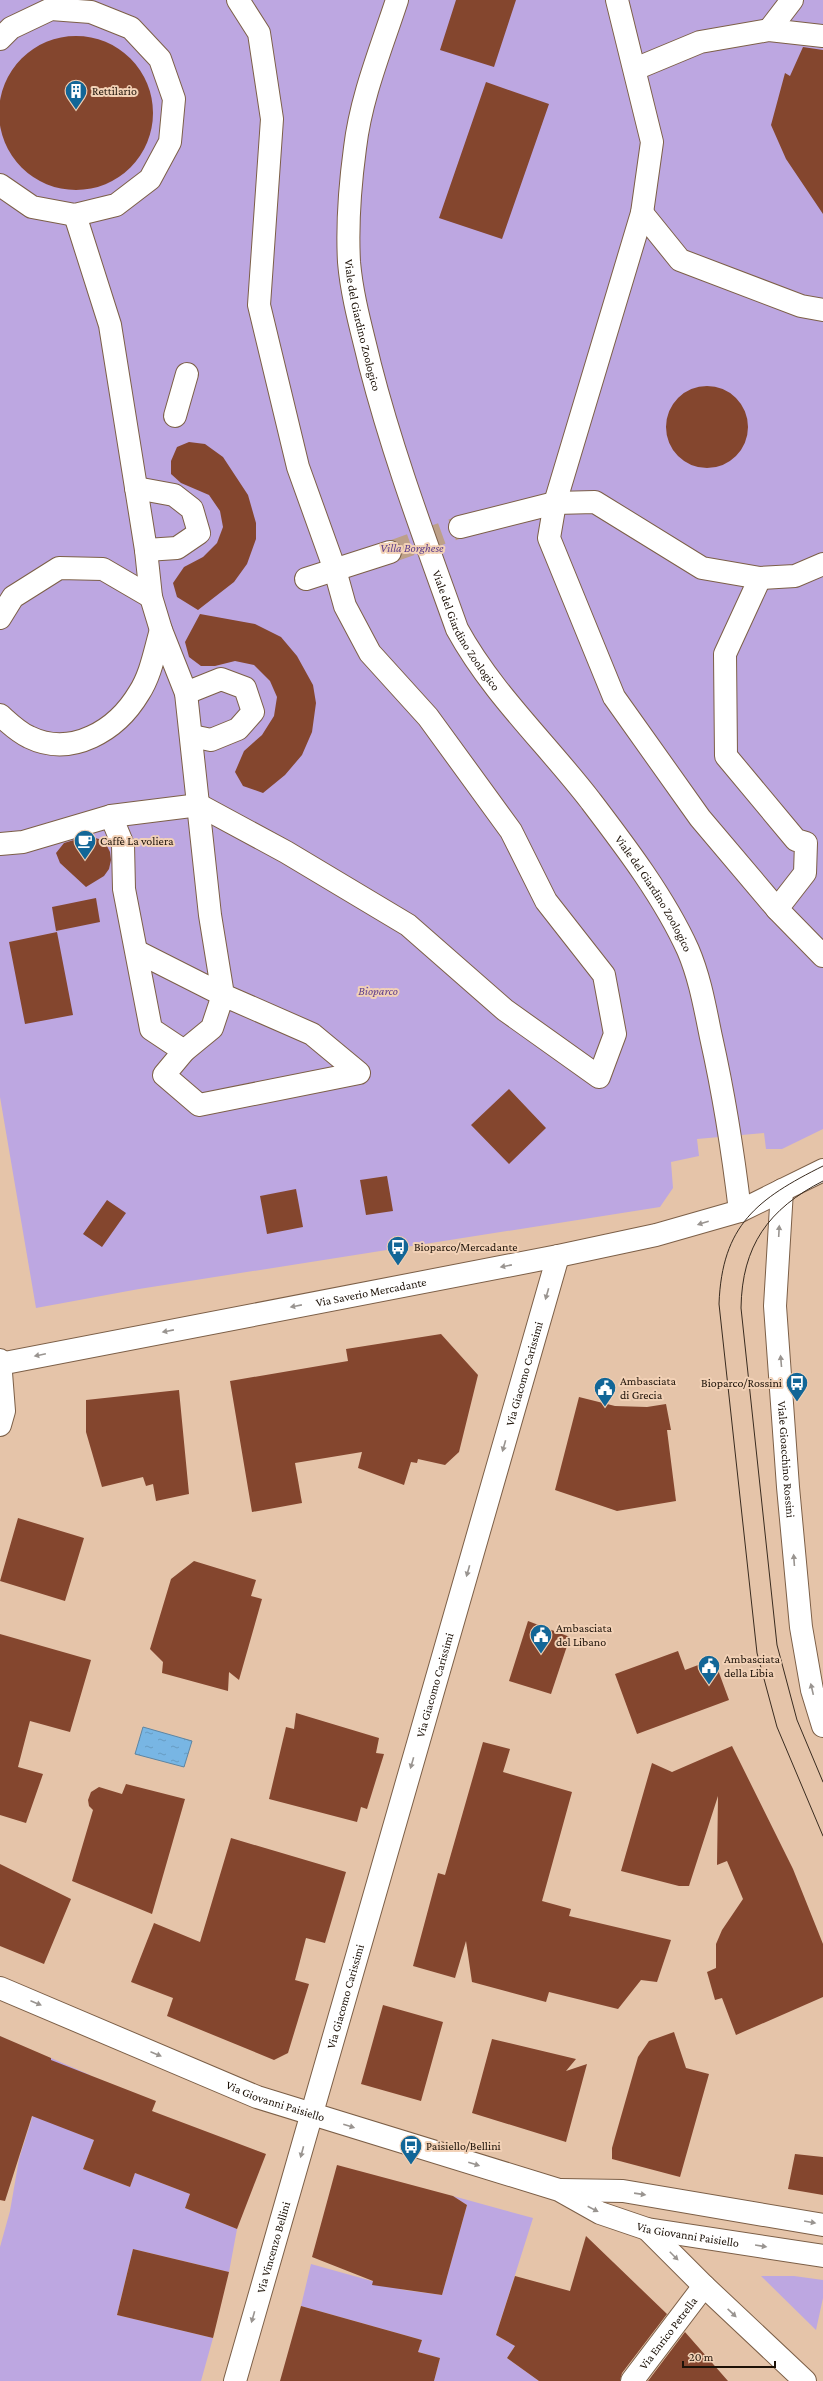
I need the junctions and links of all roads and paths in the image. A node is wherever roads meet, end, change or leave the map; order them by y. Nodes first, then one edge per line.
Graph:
1 (238, 0) edge
2 (397, 0) edge
3 (617, 0) edge
4 (792, 0) edge
5 (50, 4) edge
6 (769, 30) junction
7 (823, 36) edge
8 (0, 39) edge
9 (635, 69) junction
10 (0, 185) edge
11 (642, 213) junction
12 (75, 215) junction
13 (823, 310) edge
14 (187, 374) dead end
15 (175, 416) dead end
16 (136, 488) junction
17 (555, 503) junction
18 (460, 528) tunnel mouth
19 (146, 550) junction
20 (390, 552) tunnel mouth
21 (823, 564) edge
22 (335, 570) junction
23 (760, 578) junction
24 (306, 579) dead end
25 (151, 597) junction
26 (0, 618) edge
27 (161, 630) junction
28 (186, 693) junction
29 (0, 715) edge
30 (192, 736) junction
31 (198, 805) junction
32 (112, 816) junction
33 (0, 844) edge
34 (777, 909) junction
35 (138, 952) junction
36 (823, 956) edge
37 (223, 994) junction
38 (184, 1051) junction
39 (823, 1170) edge
40 (782, 1190) junction
41 (740, 1211) junction
42 (558, 1256) junction
43 (0, 1362) edge
44 (0, 1425) edge
45 (823, 1726) edge
46 (0, 1988) edge
47 (312, 2115) junction
48 (559, 2190) junction
49 (823, 2225) edge
50 (647, 2228) junction
51 (823, 2256) edge
52 (704, 2286) junction
53 (235, 2381) edge
54 (632, 2381) edge
55 (805, 2381) edge

1 - 22 street
2 - 41 street, Viale del Giardino Zoologico
3 - 9 street
4 - 6 street
5 - 8 street
5 - 12 street
6 - 7 street
6 - 9 street
9 - 11 street
10 - 12 street
11 - 13 street
11 - 17 street
12 - 16 street
14 - 15 street
16 - 19 street
16 - 19 street
17 - 18 street
17 - 23 street
17 - 34 street
19 - 25 street
20 - 22 street
21 - 23 street
22 - 24 street
22 - 31 street
23 - 34 street
25 - 26 street
25 - 27 street
27 - 28 street
27 - 29 street
28 - 30 street
28 - 30 street
30 - 31 street
31 - 32 street
31 - 37 street
32 - 33 street
32 - 35 street
34 - 36 street
35 - 37 street
35 - 38 street
37 - 38 street
37 - 38 street
39 - 40 street, Via Saverio Mercadante
40 - 41 street, Via Saverio Mercadante
45 -> 40 street, Viale Gioacchino Rossini
41 -> 42 street, Via Saverio Mercadante
42 -> 43 street, Via Saverio Mercadante
42 -> 47 street, Via Giacomo Carissimi
43 - 44 street
46 -> 47 street, Via Giovanni Paisiello
47 -> 48 street, Via Giovanni Paisiello
47 -> 53 street, Via Vincenzo Bellini
48 -> 49 street, Via Giovanni Paisiello
48 -> 50 street, Via Giovanni Paisiello
50 -> 51 street, Via Giovanni Paisiello
50 -> 52 street
52 - 54 street, Via Enrico Petrella
52 -> 55 street

